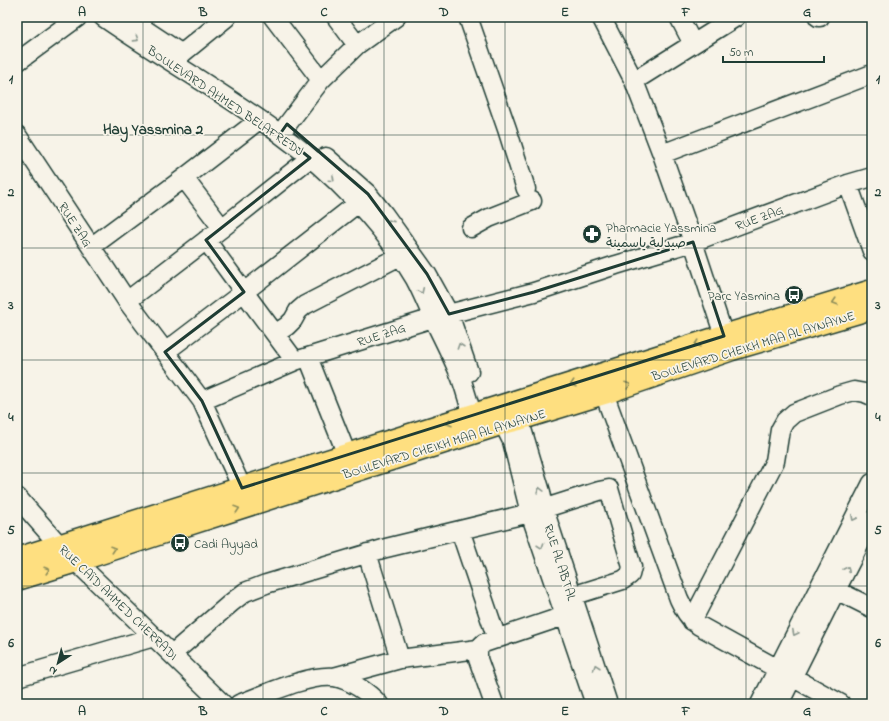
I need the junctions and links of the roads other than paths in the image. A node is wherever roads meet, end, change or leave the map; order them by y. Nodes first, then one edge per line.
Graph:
1 (78, 17) edge
2 (103, 17) edge
3 (126, 17) edge
4 (227, 17) edge
5 (273, 17) edge
6 (336, 17) edge
7 (396, 17) edge
8 (468, 17) edge
9 (601, 17) edge
10 (679, 17) edge
11 (736, 17) edge
12 (693, 44) junction
13 (357, 45) junction
14 (177, 57) junction
15 (17, 62) edge
16 (872, 74) edge
17 (321, 80) junction
18 (634, 81) junction
19 (259, 120) junction
20 (283, 129) junction
21 (17, 135) edge
22 (662, 154) junction
23 (310, 158) junction
24 (872, 177) edge
25 (184, 178) junction
26 (848, 184) junction
27 (363, 199) junction
28 (222, 228) junction
29 (471, 228) dead end
30 (206, 240) junction
31 (693, 242) junction
32 (91, 247) junction
33 (872, 251) edge
34 (400, 256) junction
35 (872, 291) edge
36 (244, 292) junction
37 (127, 301) junction
38 (872, 308) edge
39 (441, 316) junction
40 (275, 334) junction
41 (724, 336) junction
42 (165, 352) junction
43 (302, 359) junction
44 (604, 393) junction
45 (872, 396) edge
46 (202, 400) junction
47 (478, 408) junction
48 (511, 421) junction
49 (347, 455) junction
50 (636, 478) junction
51 (872, 483) edge
52 (242, 488) junction
53 (609, 489) junction
54 (17, 497) edge
55 (868, 501) edge
56 (537, 511) junction
57 (872, 520) edge
58 (460, 530) junction
59 (60, 546) junction
60 (367, 554) junction
61 (17, 559) edge
62 (76, 561) junction
63 (17, 579) edge
64 (836, 590) junction
65 (571, 608) junction
66 (872, 608) edge
67 (692, 621) junction
68 (154, 637) junction
69 (497, 639) junction
70 (478, 649) junction
71 (172, 654) junction
72 (400, 659) junction
73 (777, 668) junction
74 (17, 677) edge
75 (334, 677) junction
76 (793, 677) junction
77 (598, 702) edge
78 (223, 704) edge
79 (239, 704) edge
80 (379, 704) edge
81 (494, 704) edge
82 (760, 704) edge
83 (779, 704) edge
84 (841, 704) edge

1 - 15 street
2 -> 14 street, BOULEVARD AHMED BELAFREDJ
3 - 14 street, BOULEVARD AHMED BELAFREDJ
4 - 14 street
5 - 17 street
6 - 13 street
7 - 13 street
8 - 29 street
9 - 18 street
10 - 12 street
11 - 12 street
12 - 18 street
13 - 17 street
14 - 19 street, BOULEVARD AHMED BELAFREDJ
14 - 20 street, BOULEVARD AHMED BELAFREDJ
16 - 22 street
17 - 20 street
18 - 22 street
19 - 20 street, BOULEVARD AHMED BELAFREDJ
19 - 25 street
20 - 23 street, BOULEVARD AHMED BELAFREDJ
20 - 27 street, BOULEVARD AHMED BELAFREDJ
21 - 32 street, RUE ZAG
22 - 31 street
23 -> 27 street, BOULEVARD AHMED BELAFREDJ
23 - 28 street
24 - 26 street, RUE ZAG
25 - 28 street
25 - 32 street
26 - 31 street, RUE ZAG
26 - 33 street
27 - 34 street, BOULEVARD AHMED BELAFREDJ
27 - 36 street
39 -> 27 street, BOULEVARD AHMED BELAFREDJ
28 - 30 street
30 - 36 street
30 - 37 street
31 - 39 street, RUE ZAG
31 - 41 street
32 - 37 street, RUE ZAG
34 -> 39 street, BOULEVARD AHMED BELAFREDJ
34 - 40 street
35 -> 41 main road, BOULEVARD CHEIKH MAA AL AYNAYNE
36 - 40 street
36 - 42 street
37 - 42 street, RUE ZAG
44 -> 38 main road, BOULEVARD CHEIKH MAA AL AYNAYNE
39 - 43 street, RUE ZAG
39 - 47 street, BOULEVARD AHMED BELAFREDJ
40 - 43 street
41 -> 47 main road, BOULEVARD CHEIKH MAA AL AYNAYNE
42 - 46 street, RUE ZAG
43 - 46 street, RUE ZAG
43 - 49 street
44 - 48 main road, BOULEVARD CHEIKH MAA AL AYNAYNE
44 - 50 street
45 - 67 street
46 - 52 street
47 -> 49 main road, BOULEVARD CHEIKH MAA AL AYNAYNE
48 - 56 street, RUE AL ABTAL
62 -> 48 main road, BOULEVARD CHEIKH MAA AL AYNAYNE
49 - 52 main road, BOULEVARD CHEIKH MAA AL AYNAYNE
50 - 53 street
50 - 67 street
51 - 55 street
52 - 59 main road, BOULEVARD CHEIKH MAA AL AYNAYNE
53 - 56 street
53 - 65 street
54 - 59 street, RUE CAÏD AHMED CHERRADI
55 -> 73 street
56 - 58 street
56 - 65 street, RUE AL ABTAL
64 -> 57 street
58 - 60 street
58 - 69 street
59 - 61 main road, BOULEVARD CHEIKH MAA AL AYNAYNE
59 - 62 street, RUE CAÏD AHMED CHERRADI
60 - 71 street
60 - 72 street
63 -> 62 main road, BOULEVARD CHEIKH MAA AL AYNAYNE
62 - 68 street, RUE CAÏD AHMED CHERRADI
64 - 66 street
64 - 76 street
65 - 69 street
65 - 77 street, RUE AL ABTAL
67 - 73 street
68 - 71 street, RUE CAÏD AHMED CHERRADI
68 - 74 street
69 - 70 street
70 - 72 street
70 - 81 street
71 - 78 street, RUE CAÏD AHMED CHERRADI
72 - 75 street
73 - 76 street
73 - 82 street
75 - 79 street
75 - 80 street
76 - 83 street
76 - 84 street

